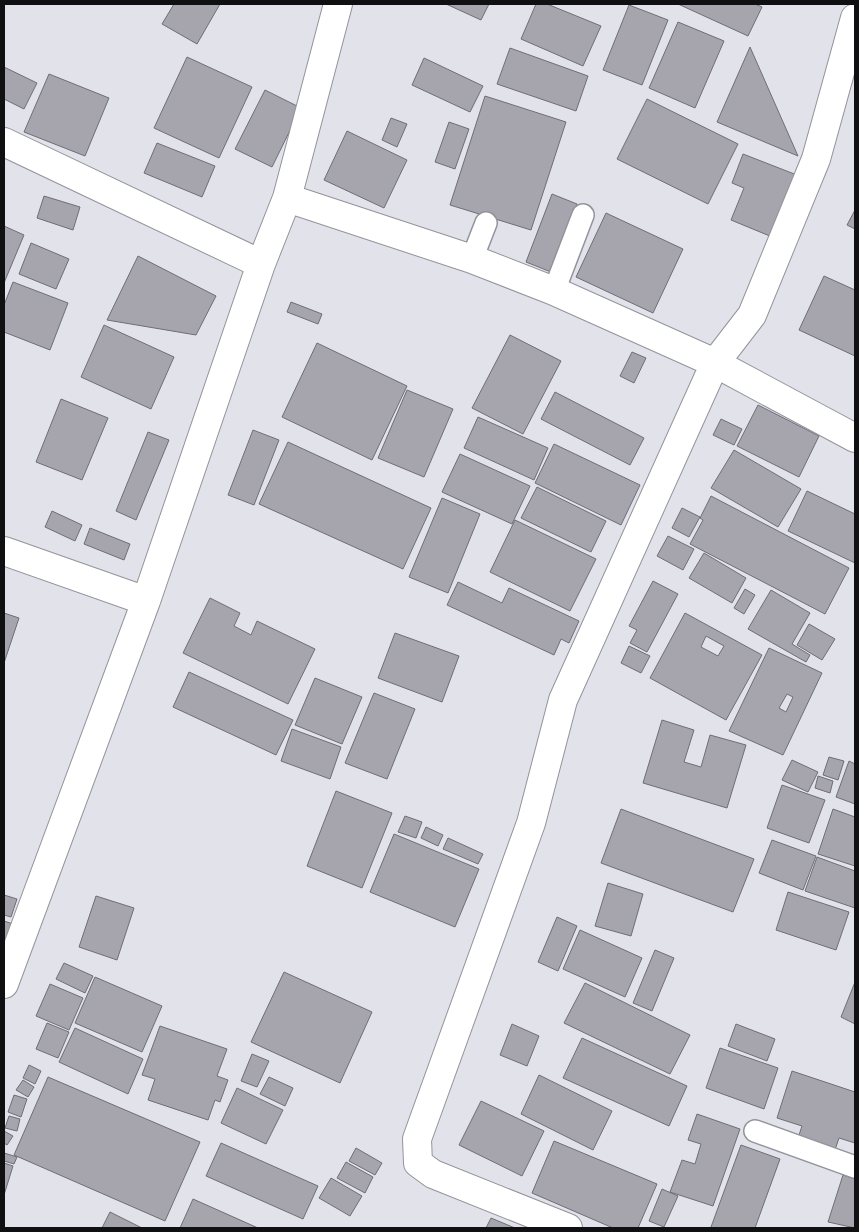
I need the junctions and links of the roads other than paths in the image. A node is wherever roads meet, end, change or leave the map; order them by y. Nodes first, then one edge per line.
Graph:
1 (338, 4) edge
2 (855, 18) edge
3 (4, 142) edge
4 (287, 198) junction
5 (583, 215) dead end
6 (486, 223) dead end
7 (472, 259) junction
8 (261, 264) junction
9 (554, 291) junction
10 (715, 363) junction
11 (855, 438) edge
12 (4, 551) edge
13 (146, 601) junction
14 (4, 984) edge
15 (755, 1131) dead end
16 (855, 1167) edge
17 (568, 1228) edge

1 - 4 street
2 - 10 street
3 - 8 street
4 - 7 street
4 - 8 street
5 - 9 lane
6 - 7 lane
7 - 9 street
8 - 13 street
9 - 10 street
10 - 11 street
10 - 17 street
12 - 13 street
13 - 14 street
15 - 16 lane

